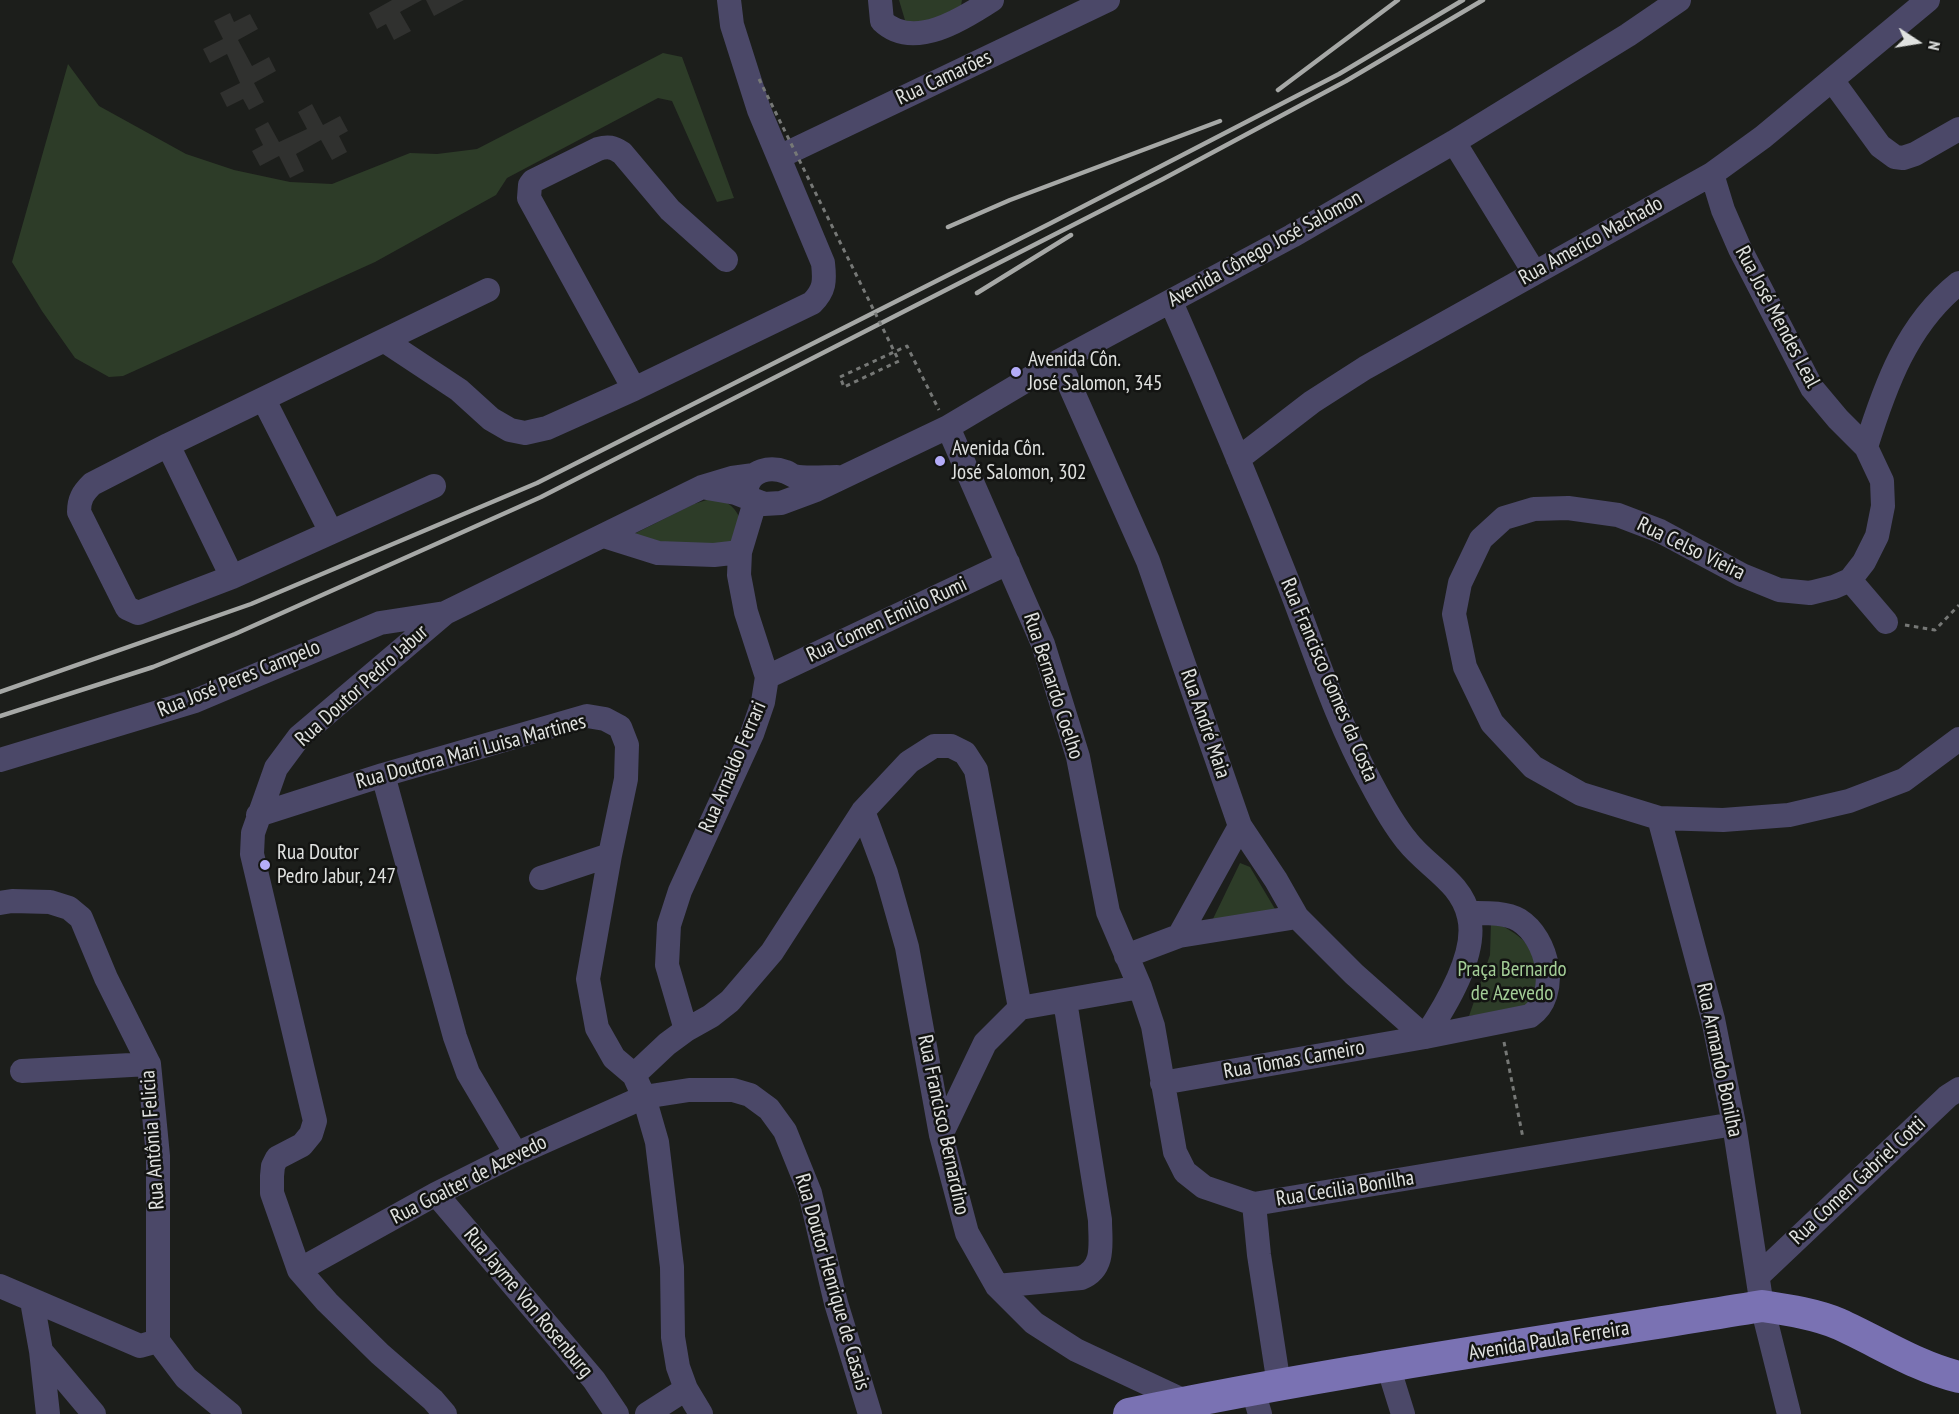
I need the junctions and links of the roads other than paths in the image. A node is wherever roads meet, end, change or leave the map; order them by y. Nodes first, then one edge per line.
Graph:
1 (729, 0) edge
2 (880, 0) edge
3 (1108, 0) edge
4 (1679, 0) edge
5 (1928, 0) edge
6 (987, 2) edge
7 (1832, 80) junction
8 (1959, 129) edge
9 (1454, 142) junction
10 (779, 157) junction
11 (1712, 174) junction
12 (726, 260) dead end
13 (1534, 272) junction
14 (1959, 283) edge
15 (488, 290) dead end
16 (1171, 302) junction
17 (385, 341) junction
18 (1059, 361) junction
19 (634, 389) junction
20 (264, 400) junction
21 (948, 427) junction
22 (168, 445) junction
23 (1866, 447) junction
24 (1238, 459) junction
25 (754, 475) junction
26 (794, 476) junction
27 (839, 478) junction
28 (434, 486) dead end
29 (702, 487) junction
30 (752, 500) junction
31 (789, 500) junction
32 (331, 532) junction
33 (604, 536) junction
34 (740, 552) junction
35 (1008, 564) junction
36 (232, 577) junction
37 (1850, 580) junction
38 (445, 613) junction
39 (1886, 622) road end
40 (767, 677) junction
41 (1959, 740) edge
42 (0, 760) edge
43 (383, 775) junction
44 (863, 812) junction
45 (258, 815) junction
46 (1659, 818) junction
47 (1240, 826) junction
48 (610, 855) junction
49 (541, 878) dead end
50 (0, 903) edge
51 (1469, 913) junction
52 (1297, 917) junction
53 (1179, 936) junction
54 (1126, 956) junction
55 (1140, 987) junction
56 (1065, 1001) junction
57 (1020, 1008) junction
58 (686, 1030) junction
59 (1425, 1037) junction
60 (149, 1064) junction
61 (22, 1071) dead end
62 (1162, 1083) junction
63 (639, 1086) junction
64 (1959, 1089) edge
65 (1734, 1124) junction
66 (941, 1135) junction
67 (516, 1154) junction
68 (436, 1194) junction
69 (1254, 1204) junction
70 (299, 1270) junction
71 (1758, 1276) junction
72 (0, 1286) edge
73 (997, 1286) junction
74 (32, 1301) junction
75 (1762, 1306) junction
76 (158, 1341) junction
77 (41, 1351) junction
78 (1388, 1366) junction
79 (1959, 1377) edge
80 (686, 1389) junction
81 (1264, 1397) edge
82 (1187, 1402) junction
83 (48, 1414) edge
84 (94, 1414) edge
85 (230, 1414) edge
86 (445, 1414) edge
87 (617, 1414) edge
88 (647, 1414) edge
89 (701, 1414) edge
90 (870, 1414) edge
91 (1129, 1414) edge
92 (1403, 1414) edge
93 (1789, 1414) edge

1 - 10 street
2 - 6 street
3 - 10 street, Rua Camarões
4 - 9 street, Avenida Cônego José Salomon
5 - 7 street, Rua Americo Machado
7 - 8 street
7 - 11 street, Rua Americo Machado
9 - 13 street
9 - 16 street, Avenida Cônego José Salomon
10 - 19 street
11 - 13 street, Rua Americo Machado
11 - 23 street, Rua José Mendes Leal
12 - 19 street
13 - 24 street, Rua Americo Machado
14 - 23 street
15 - 17 street
16 - 18 street, Avenida Cônego José Salomon
16 - 24 street, Rua Francisco Gomes da Costa
17 - 19 street
17 - 20 street
18 - 21 street, Avenida Cônego José Salomon
18 - 47 street, Rua André Maia
20 - 22 street
20 - 32 street
21 - 27 street, Avenida Cônego José Salomon
21 - 35 street, Rua Bernardo Coelho
22 - 36 street
22 - 36 street
23 - 37 street
24 - 51 street, Rua Francisco Gomes da Costa
25 - 26 street
25 - 29 street, Rua Doutor Pedro Jabur
25 - 30 street
26 - 27 street, Avenida Cônego José Salomon
26 - 31 street
27 - 31 street, Avenida Cônego José Salomon
28 - 32 street
29 - 30 street
29 - 33 street, Rua Doutor Pedro Jabur
30 - 31 street
30 - 34 street, Rua Arnaldo Ferrari
32 - 36 street
33 - 34 street
33 - 38 street, Rua Doutor Pedro Jabur
34 - 40 street, Rua Arnaldo Ferrari
35 - 40 street, Rua Comen Emilio Rumi
35 - 54 street, Rua Bernardo Coelho
37 - 39 street
37 - 46 street, Rua Celso Vieira
38 - 42 street, Rua José Peres Campelo
38 - 45 street, Rua Doutor Pedro Jabur
40 - 58 street, Rua Arnaldo Ferrari
41 - 46 street, Rua Celso Vieira
43 - 45 street, Rua Doutora Mari Luisa Martines
43 - 48 street, Rua Doutora Mari Luisa Martines
43 - 67 street
44 - 57 street
44 - 58 street
44 - 66 street, Rua Francisco Bernardino
45 - 70 street, Rua Doutor Pedro Jabur
46 - 65 street, Rua Armando Bonilha
47 - 52 street, Rua André Maia
47 - 53 street
48 - 49 street
48 - 63 street, Rua Doutora Mari Luisa Martines
50 - 60 street, Rua Antônia Felicia
51 - 59 street
51 - 59 street
52 - 53 street
52 - 59 street, Rua André Maia
53 - 54 street
54 - 55 street, Rua Cecilia Bonilha
55 - 56 street
55 - 62 street, Rua Cecilia Bonilha
56 - 57 street
56 - 73 street
57 - 66 street
58 - 63 street
59 - 62 street, Rua Tomas Carneiro
60 - 61 street
60 - 76 street, Rua Antônia Felicia
62 - 69 street, Rua Cecilia Bonilha
63 - 67 street, Rua Goalter de Azevedo
63 - 80 street
63 - 90 street, Rua Doutor Henrique de Casais
64 - 71 street, Rua Comen Gabriel Cotti
65 - 69 street, Rua Cecilia Bonilha
65 - 71 street, Rua Armando Bonilha
66 - 73 street, Rua Francisco Bernardino
67 - 68 street, Rua Goalter de Azevedo
68 - 70 street, Rua Goalter de Azevedo
68 - 87 street, Rua Jayme Von Rosenburg
69 - 81 street
70 - 86 street
71 - 75 street, Rua Armando Bonilha
72 - 74 street
73 - 82 street, Rua Francisco Bernardino
74 - 76 street
74 - 77 street
75 - 78 main road, Avenida Paula Ferreira
75 - 79 main road, Avenida Paula Ferreira
75 - 93 street, Rua Armando Bonilha
76 - 85 street
77 - 83 street
77 - 84 street
78 - 81 main road, Avenida Paula Ferreira
78 - 92 street
80 - 88 street
80 - 89 street
81 - 82 main road, Avenida Paula Ferreira
82 - 91 main road, Avenida Paula Ferreira

